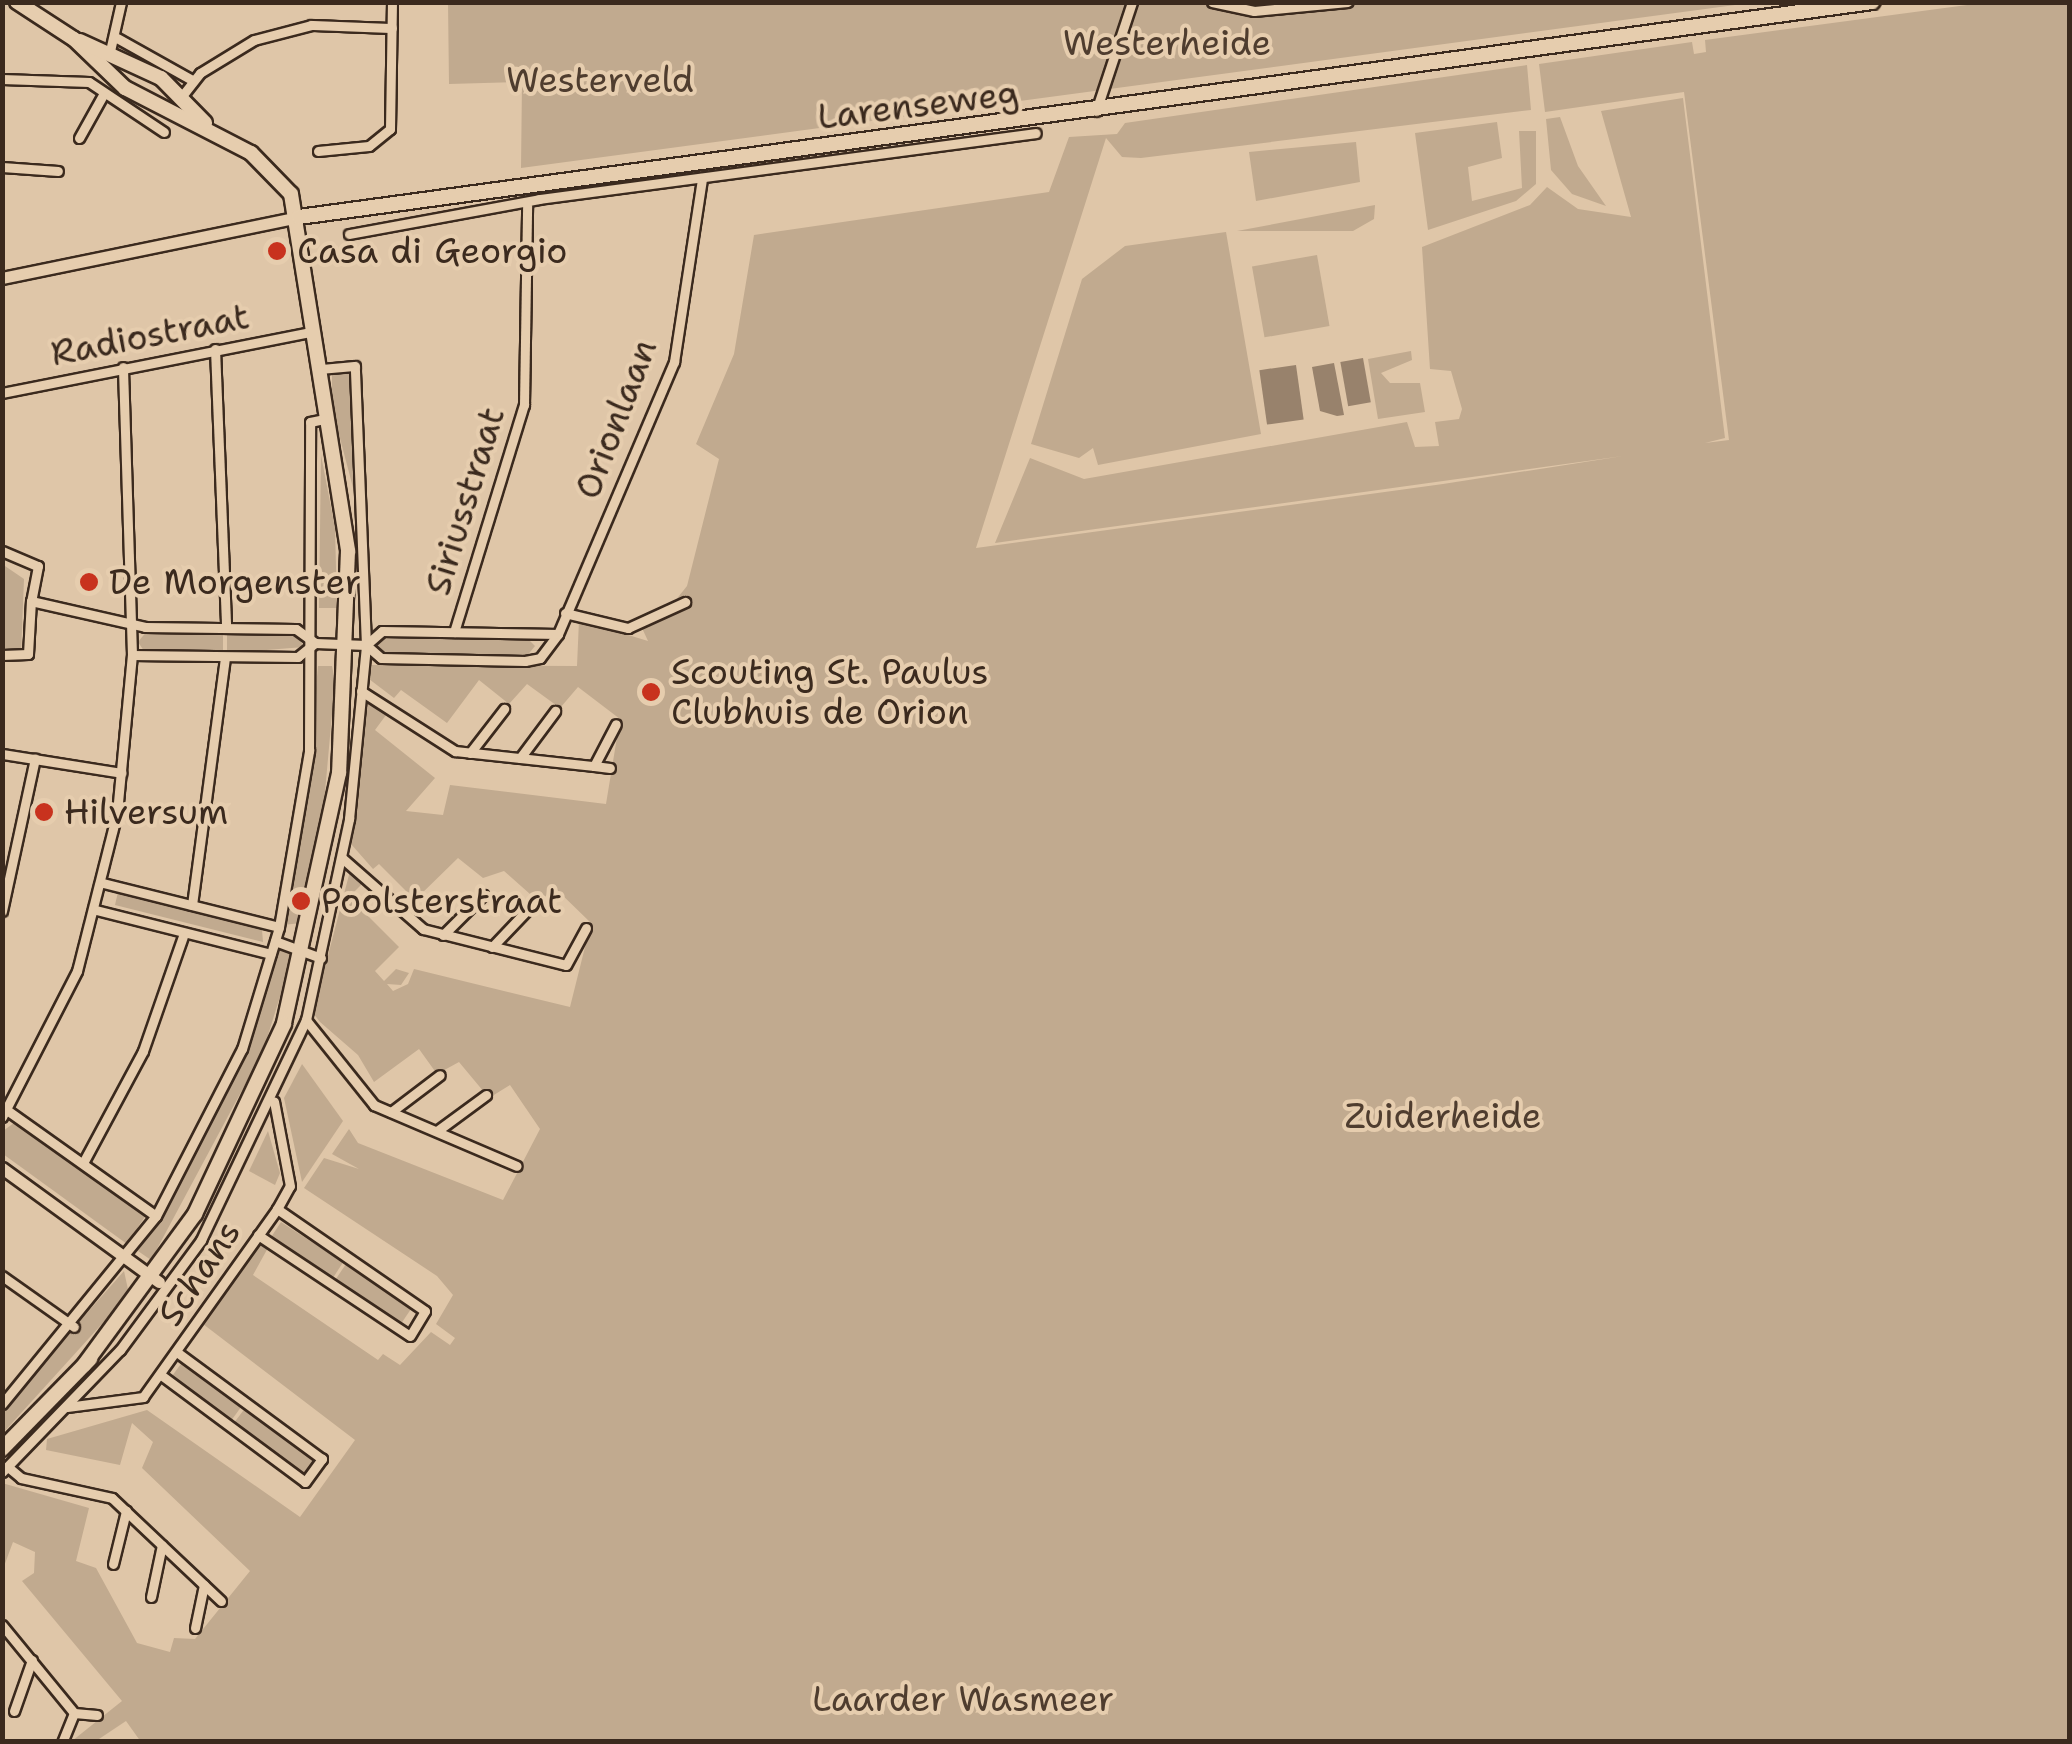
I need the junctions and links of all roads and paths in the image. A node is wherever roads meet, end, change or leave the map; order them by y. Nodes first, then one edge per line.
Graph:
1 (17, 2) edge
2 (120, 2) edge
3 (392, 2) edge
4 (1132, 2) edge
5 (1212, 2) edge
6 (1348, 2) edge
7 (1872, 2) edge
8 (392, 28) junction
9 (74, 39) junction
10 (114, 45) junction
11 (138, 63) junction
12 (100, 67) junction
13 (160, 78) junction
14 (2, 79) edge
15 (192, 80) junction
16 (89, 82) junction
17 (125, 88) junction
18 (104, 93) junction
19 (182, 96) junction
20 (143, 98) junction
21 (1096, 111) junction
22 (205, 123) junction
23 (164, 132) dead end
24 (1036, 132) dead end
25 (79, 138) dead end
26 (318, 151) dead end
27 (2, 168) edge
28 (58, 170) dead end
29 (702, 178) junction
30 (527, 206) junction
31 (299, 217) junction
32 (349, 234) dead end
33 (2, 278) edge
34 (308, 332) junction
35 (215, 349) junction
36 (123, 367) junction
37 (315, 370) junction
38 (2, 393) edge
39 (324, 419) junction
40 (2, 551) edge
41 (31, 601) junction
42 (685, 602) dead end
43 (566, 612) junction
44 (131, 626) junction
45 (226, 626) junction
46 (454, 632) junction
47 (558, 634) junction
48 (315, 643) junction
49 (348, 644) junction
50 (366, 645) junction
51 (2, 655) edge
52 (132, 655) junction
53 (224, 657) junction
54 (362, 691) junction
55 (504, 709) dead end
56 (555, 711) dead end
57 (616, 724) dead end
58 (470, 753) junction
59 (2, 754) edge
60 (520, 758) junction
61 (35, 759) junction
62 (594, 766) junction
63 (610, 768) dead end
64 (122, 772) junction
65 (342, 858) junction
66 (104, 884) junction
67 (483, 895) dead end
68 (192, 905) junction
69 (528, 909) dead end
70 (96, 910) junction
71 (2, 912) edge
72 (279, 927) junction
73 (586, 928) dead end
74 (184, 933) junction
75 (442, 934) junction
76 (275, 941) junction
77 (492, 947) junction
78 (271, 954) junction
79 (312, 955) junction
80 (306, 1020) junction
81 (440, 1075) dead end
82 (486, 1096) dead end
83 (274, 1100) junction
84 (4, 1111) edge
85 (390, 1112) junction
86 (436, 1131) junction
87 (83, 1163) junction
88 (517, 1166) dead end
89 (2, 1168) edge
90 (276, 1209) junction
91 (156, 1216) junction
92 (258, 1235) junction
93 (128, 1258) junction
94 (2, 1276) edge
95 (159, 1282) junction
96 (74, 1327) junction
97 (178, 1352) junction
98 (161, 1375) junction
99 (2, 1404) edge
100 (67, 1407) junction
101 (2, 1449) edge
102 (5, 1470) edge
103 (126, 1512) junction
104 (162, 1546) junction
105 (113, 1564) dead end
106 (204, 1585) junction
107 (151, 1597) dead end
108 (221, 1601) dead end
109 (2, 1626) edge
110 (195, 1628) dead end
111 (32, 1660) junction
112 (14, 1711) dead end
113 (74, 1713) junction
114 (97, 1715) dead end
115 (62, 1742) edge

1 - 9 main road
2 - 10 street
3 - 8 street
4 - 21 street
5 - 6 street
7 - 21 main road, Larenseweg
8 - 15 street
8 - 26 street
9 - 10 main road
9 - 12 main road
10 - 11 main road
10 - 15 street
11 - 13 main road
11 - 17 street
12 - 16 street
12 - 17 main road
13 - 19 main road
13 - 20 street
14 - 16 street
15 - 19 street
16 - 18 street
17 - 20 main road
18 - 23 street
18 - 25 street
19 - 22 main road
20 - 22 main road
21 - 31 main road, Larenseweg
22 - 31 main road
24 - 29 street, Larenseweg
27 - 28 street
29 - 30 street, Larenseweg
29 - 43 street, Orionlaan
30 - 32 street, Larenseweg
30 - 46 street, Siriusstraat
31 - 33 street
31 - 34 main road
34 - 35 street, Radiostraat
34 - 37 main road
35 - 36 street, Radiostraat
35 - 45 street
36 - 38 street, Radiostraat
36 - 44 street
37 - 39 main road
37 - 50 street
39 - 48 street
39 - 49 main road
40 - 41 street
41 - 44 street
41 - 51 street
42 - 43 street
43 - 47 street, Orionlaan
44 - 45 street
44 - 52 street
45 - 48 street
46 - 47 street
46 - 50 street
47 - 50 street
48 - 49 street
48 - 53 street
48 - 72 street
49 - 50 street
49 - 79 main road
50 - 54 street
52 - 53 street
52 - 64 street
53 - 68 street
54 - 58 street
54 - 65 street
55 - 58 street
56 - 60 street
57 - 62 street
58 - 60 street
59 - 61 street
60 - 62 street
61 - 64 street
61 - 71 street
62 - 63 street
64 - 66 street
65 - 75 street
65 - 79 street
66 - 68 street
66 - 70 street
67 - 75 street
68 - 72 street
69 - 77 street
70 - 74 street
70 - 84 street
72 - 76 street
73 - 77 street
74 - 78 street
74 - 87 street
75 - 77 street
76 - 78 street
76 - 79 street
78 - 91 street
79 - 80 street
79 - 95 main road
80 - 83 street
80 - 85 street
81 - 85 street
82 - 86 street
83 - 90 street, Schans
83 - 95 street
84 - 87 street
85 - 86 street
86 - 88 street
87 - 91 street
89 - 93 street
90 - 92 street, Schans
90 - 92 street
91 - 93 street
92 - 97 street, Schans
93 - 95 street
93 - 96 street
94 - 96 street
95 - 100 street
95 - 101 main road
96 - 99 street
97 - 98 street, Schans
97 - 98 street
98 - 100 street, Schans
100 - 102 street
102 - 103 street
103 - 104 street
103 - 105 street
104 - 106 street
104 - 107 street
106 - 108 street
106 - 110 street
109 - 111 street
111 - 112 street
111 - 113 street
113 - 114 street
113 - 115 street

